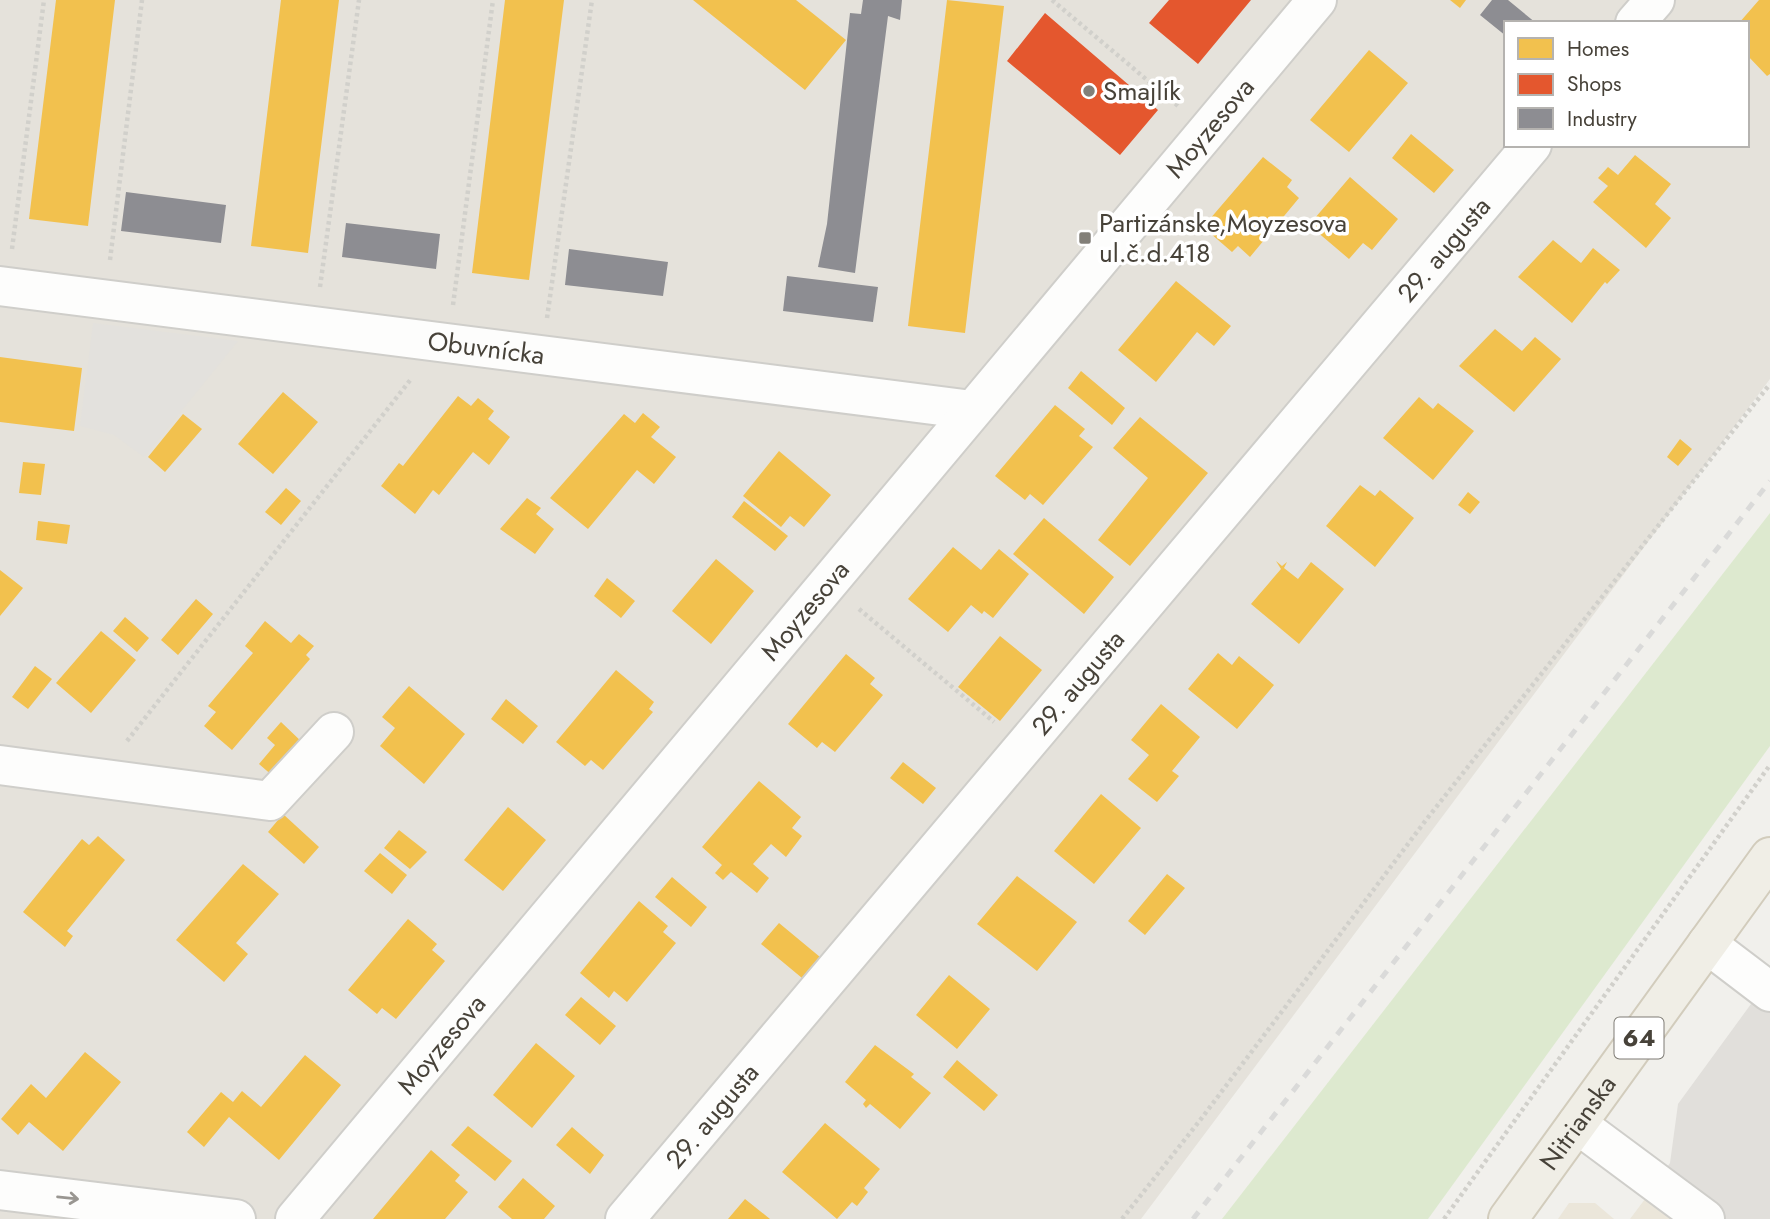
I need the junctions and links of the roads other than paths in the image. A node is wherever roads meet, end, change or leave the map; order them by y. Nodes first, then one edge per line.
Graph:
1 (1317, 0) edge
2 (1654, 0) edge
3 (1637, 21) edge
4 (1530, 147) edge
5 (6, 270) edge
6 (972, 410) junction
7 (334, 732) dead end
8 (0, 765) edge
9 (1770, 857) edge
10 (1707, 944) junction
11 (1770, 992) edge
12 (1577, 1124) junction
13 (0, 1191) edge
14 (116, 1212) edge
15 (236, 1219) edge
16 (295, 1219) edge
17 (625, 1219) edge
18 (1508, 1219) edge
19 (1704, 1219) edge

1 - 6 street, Moyzesova
2 - 3 street
4 - 17 street, 29. augusta
5 - 6 street, Obuvnícka
6 - 16 street, Moyzesova
7 - 8 street
9 - 10 main road, Nitrianska / 64
10 - 11 street
10 - 12 main road, Nitrianska / 64
12 - 18 main road, Nitrianska / 64
12 - 19 street
13 -> 14 street
14 - 15 street

